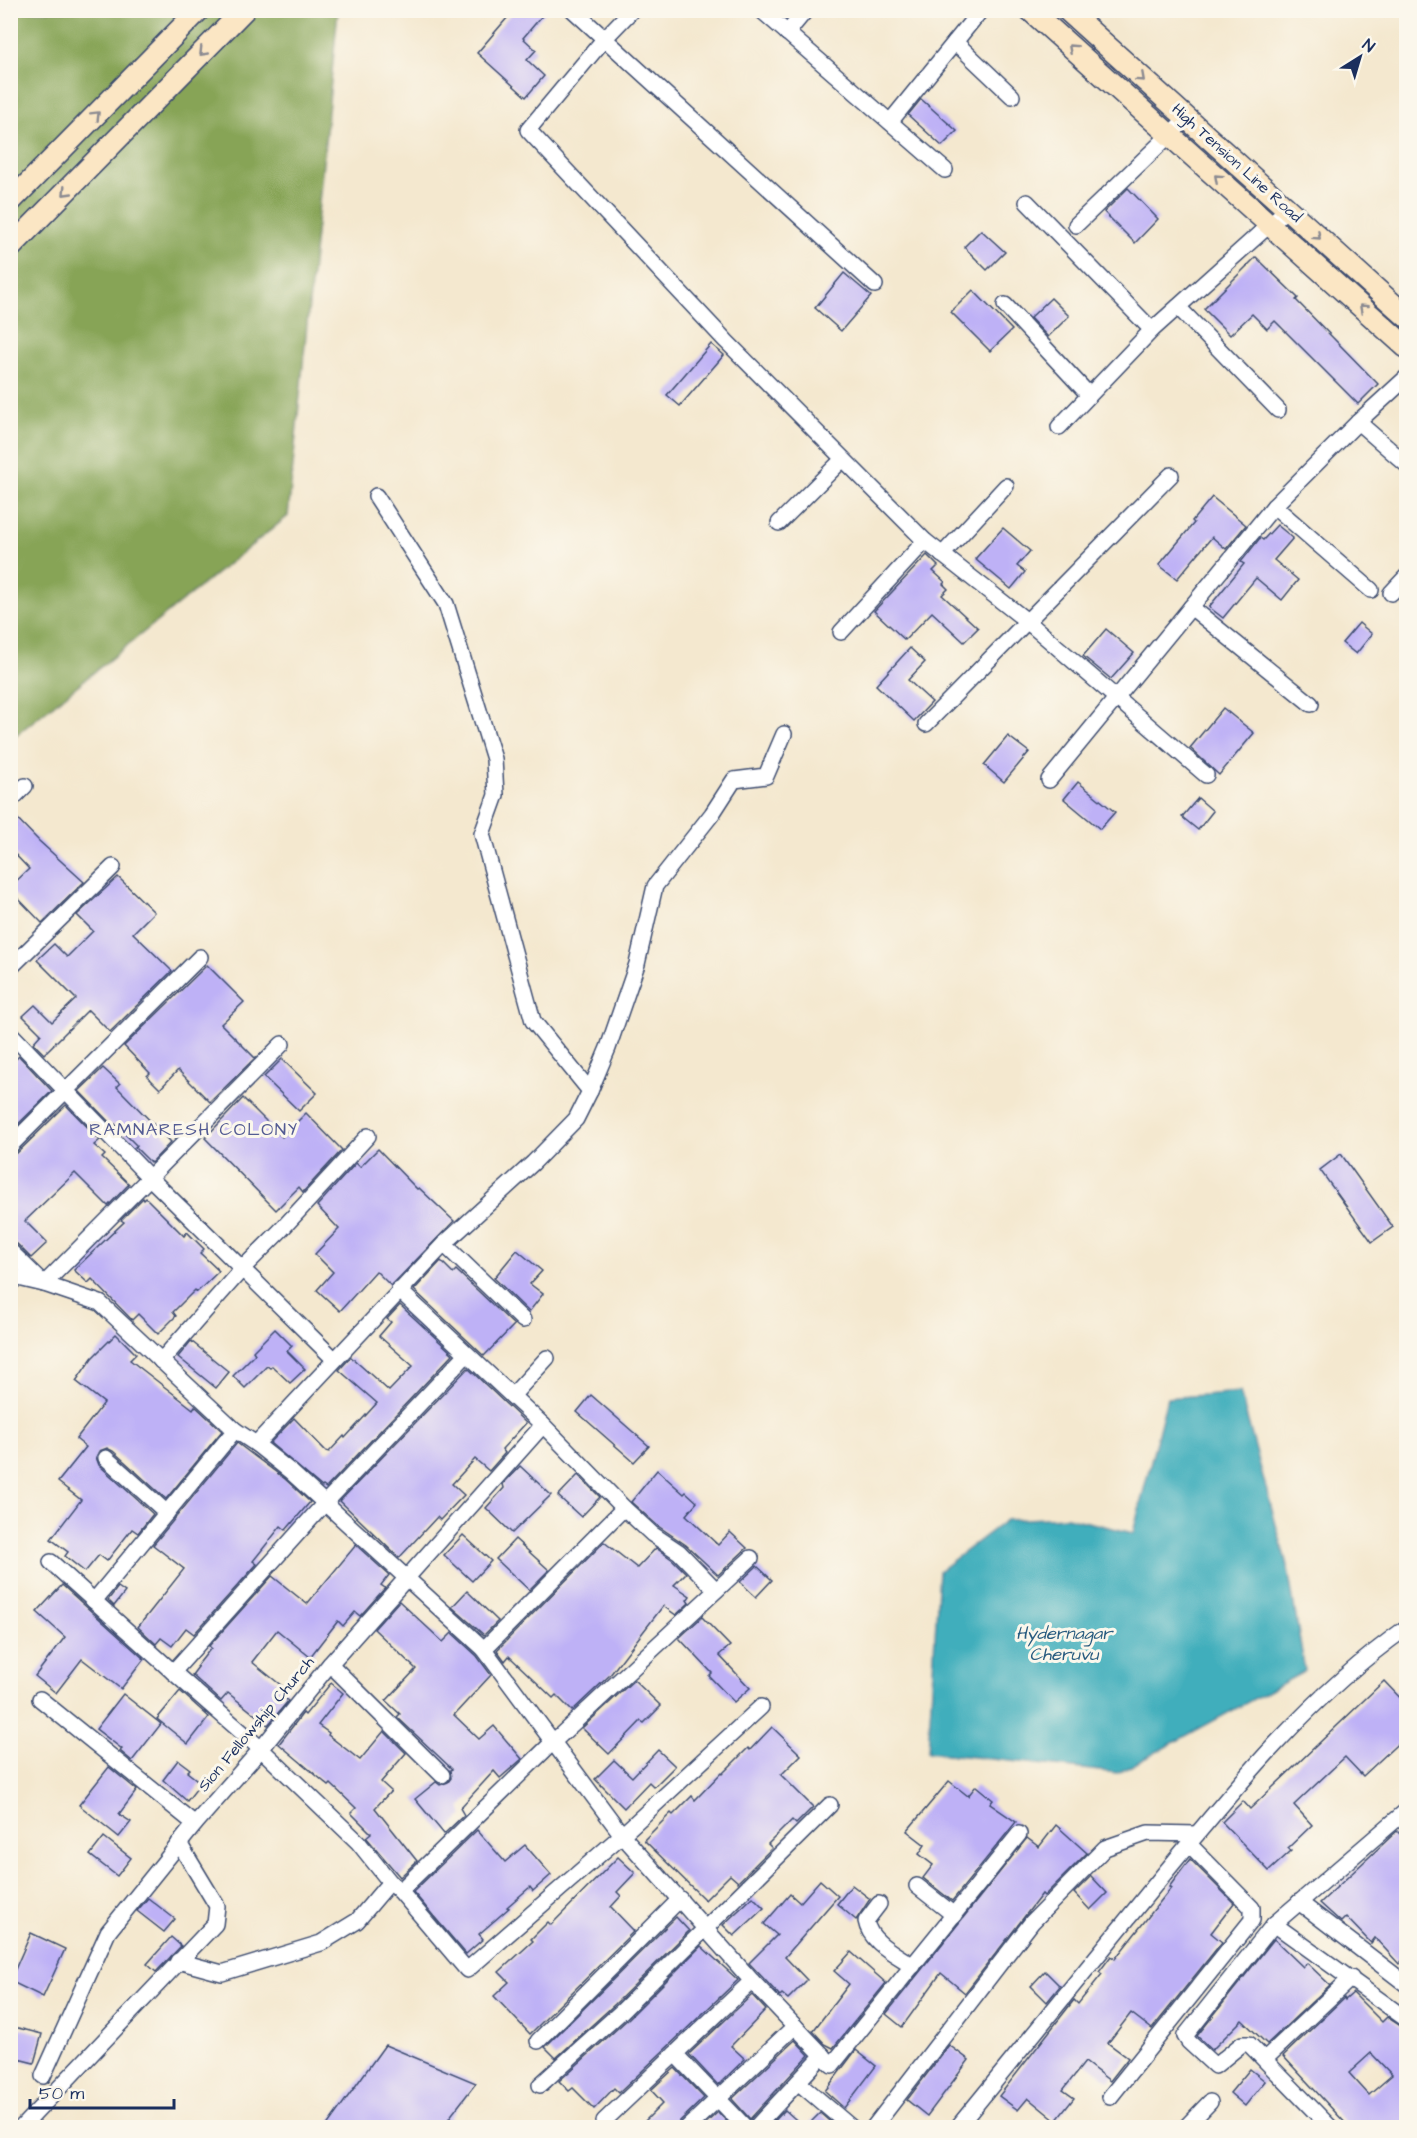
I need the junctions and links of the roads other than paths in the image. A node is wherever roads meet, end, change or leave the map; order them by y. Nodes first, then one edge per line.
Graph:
1 (199, 10) edge
2 (244, 10) edge
3 (573, 10) edge
4 (632, 10) edge
5 (761, 10) edge
6 (806, 10) edge
7 (981, 10) edge
8 (1030, 10) edge
9 (1066, 10) edge
10 (787, 33) junction
11 (605, 38) junction
12 (955, 42) junction
13 (1012, 96) dead end
14 (1186, 118) junction
15 (890, 122) junction
16 (1170, 135) junction
17 (945, 170) dead end
18 (10, 202) edge
19 (1026, 202) dead end
20 (1287, 209) junction
21 (1269, 224) junction
22 (1076, 225) dead end
23 (13, 240) edge
24 (875, 285) dead end
25 (1005, 305) dead end
26 (1178, 307) junction
27 (1407, 316) edge
28 (1152, 330) junction
29 (1407, 347) edge
30 (1407, 378) edge
31 (1089, 394) junction
32 (1278, 410) dead end
33 (1358, 422) junction
34 (1059, 427) dead end
35 (843, 459) junction
36 (1407, 464) edge
37 (1171, 475) dead end
38 (1006, 486) dead end
39 (376, 496) dead end
40 (1274, 506) junction
41 (779, 523) dead end
42 (925, 541) junction
43 (942, 555) junction
44 (1407, 578) edge
45 (1371, 590) dead end
46 (1391, 593) dead end
47 (1191, 607) junction
48 (1028, 622) junction
49 (841, 632) dead end
50 (1115, 698) junction
51 (1311, 704) dead end
52 (926, 724) dead end
53 (784, 735) dead end
54 (1206, 775) dead end
55 (1049, 780) dead end
56 (26, 786) dead end
57 (10, 801) edge
58 (114, 867) dead end
59 (200, 957) dead end
60 (10, 968) edge
61 (10, 1033) edge
62 (282, 1044) dead end
63 (67, 1089) junction
64 (590, 1091) junction
65 (368, 1136) dead end
66 (10, 1146) edge
67 (149, 1177) junction
68 (444, 1244) junction
69 (10, 1251) edge
70 (242, 1269) junction
71 (10, 1276) edge
72 (44, 1284) junction
73 (399, 1290) junction
74 (523, 1320) dead end
75 (467, 1354) junction
76 (547, 1358) dead end
77 (334, 1359) junction
78 (161, 1361) junction
79 (512, 1396) junction
80 (543, 1425) junction
81 (236, 1430) junction
82 (256, 1444) junction
83 (106, 1458) dead end
84 (324, 1504) junction
85 (624, 1508) junction
86 (167, 1513) junction
87 (751, 1558) dead end
88 (51, 1562) dead end
89 (406, 1579) junction
90 (716, 1590) junction
91 (94, 1601) junction
92 (1407, 1629) edge
93 (484, 1649) junction
94 (330, 1664) junction
95 (172, 1672) junction
96 (40, 1699) dead end
97 (761, 1707) dead end
98 (552, 1743) junction
99 (261, 1749) junction
100 (442, 1775) dead end
101 (830, 1805) dead end
102 (1407, 1811) edge
103 (195, 1824) junction
104 (1019, 1834) dead end
105 (622, 1835) junction
106 (1193, 1839) junction
107 (179, 1843) junction
108 (395, 1886) junction
109 (917, 1886) dead end
110 (680, 1899) junction
111 (1299, 1902) junction
112 (879, 1904) dead end
113 (954, 1915) junction
114 (1274, 1924) junction
115 (705, 1928) junction
116 (178, 1961) junction
117 (913, 1966) junction
118 (1351, 1978) junction
119 (752, 1981) junction
120 (1407, 1984) edge
121 (1407, 2019) edge
122 (795, 2026) junction
123 (538, 2041) dead end
124 (675, 2054) junction
125 (823, 2055) junction
126 (1265, 2059) junction
127 (43, 2076) dead end
128 (798, 2082) junction
129 (540, 2085) dead end
130 (717, 2097) junction
131 (1110, 2097) dead end
132 (1210, 2102) dead end
133 (604, 2121) dead end
134 (21, 2127) edge
135 (687, 2127) edge
136 (746, 2127) edge
137 (755, 2127) edge
138 (852, 2127) edge
139 (873, 2127) edge
140 (957, 2127) edge
141 (1185, 2127) edge
142 (1331, 2127) edge

18 -> 1 main road
2 -> 23 main road
3 - 11 street
4 - 11 street
5 - 10 street
6 - 10 street
7 - 12 street
16 -> 8 main road
9 -> 14 main road, High Tension Line Road
10 - 15 street
11 - 24 street
11 - 35 street
12 - 13 street
12 - 15 street
14 - 16 street
14 - 20 main road, High Tension Line Road
15 - 17 street
21 -> 16 main road
16 - 22 street
19 - 28 street
20 - 21 street
20 -> 27 main road, High Tension Line Road
21 - 26 street
29 -> 21 main road
25 - 31 street
26 - 28 street
26 - 32 street
28 - 31 street
30 - 33 street
31 - 34 street
33 - 36 street
33 - 40 street
35 - 41 street
35 - 42 street
37 - 48 street
38 - 43 street
39 - 64 street
40 - 45 street
40 - 47 street
42 - 43 street
42 - 49 street
43 - 48 street
44 - 46 street
47 - 50 street
47 - 51 street
48 - 50 street
48 - 52 street
50 - 54 street
50 - 55 street
53 - 64 street
56 - 57 street
58 - 60 street
59 - 63 street
61 - 63 street
62 - 67 street
63 - 66 street
63 - 67 street
64 - 68 street
65 - 70 street
67 - 70 street
67 - 72 street
68 - 73 street
68 - 74 street
69 - 72 street
70 - 77 street
70 - 78 street
71 - 72 street
72 - 78 street
73 - 75 street
73 - 77 street
75 - 79 street
75 - 84 street
76 - 79 street
77 - 82 street
78 - 81 street
79 - 80 street
80 - 85 street
80 - 89 street, Sion Fellowship Church
81 - 82 street
81 - 86 street
82 - 84 street
83 - 86 street
84 - 89 street
84 - 95 street
85 - 90 street
85 - 93 street
86 - 91 street
87 - 90 street
88 - 91 street
89 - 93 street
89 - 94 street, Sion Fellowship Church
90 - 98 street
91 - 95 street
92 - 106 street
93 - 98 street
94 - 99 street, Sion Fellowship Church
94 - 100 street
95 - 99 street
96 - 103 street
97 - 105 street
98 - 105 street
98 - 108 street
99 - 103 street, Sion Fellowship Church
99 - 108 street
101 - 115 street
102 - 111 street
103 - 107 street, Sion Fellowship Church
104 - 113 street
105 - 108 street
105 - 110 street
106 - 131 street
106 - 139 street
106 - 140 street
107 - 116 street
107 - 127 street, Sion Fellowship Church
108 - 116 street
109 - 113 street
110 - 115 street
110 - 123 street
111 - 114 street
111 - 120 street
112 - 117 street
113 - 117 street
114 - 118 street
114 - 126 street
115 - 119 street
115 - 129 street
116 - 134 street
117 - 125 street
118 - 121 street
118 - 126 street
119 - 122 street
119 - 124 street
122 - 125 street
122 - 130 street
124 - 130 street
124 - 133 street
125 - 128 street
126 - 142 street
128 - 137 street
128 - 138 street
130 - 135 street
130 - 136 street
132 - 141 street

